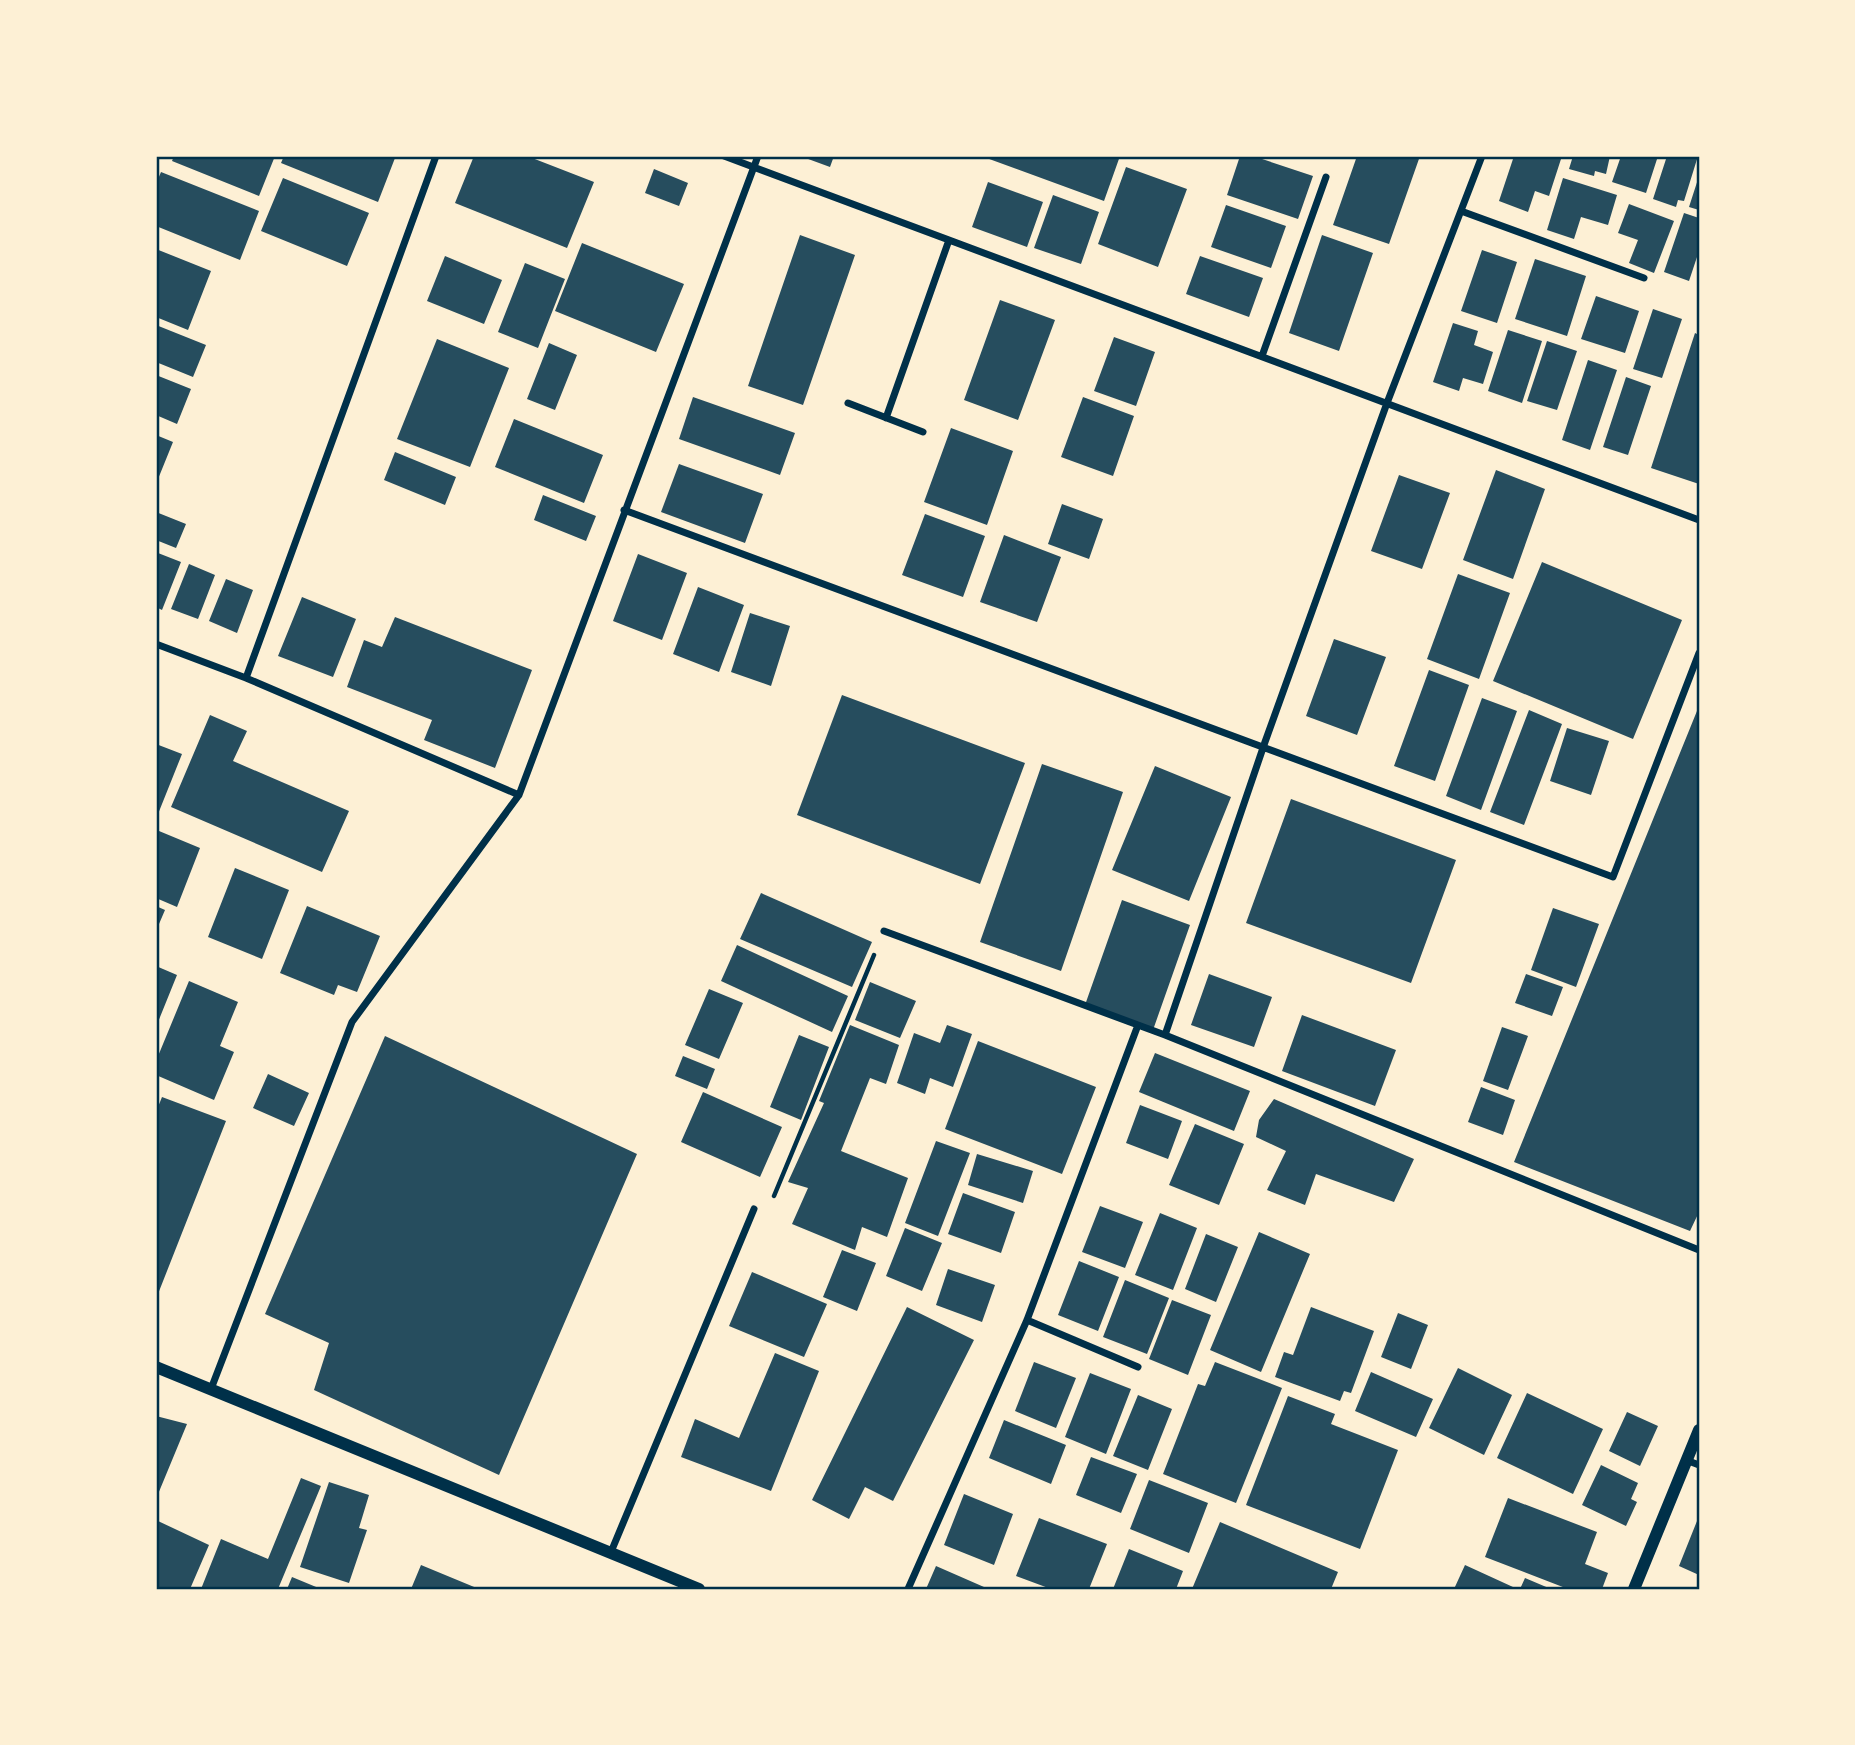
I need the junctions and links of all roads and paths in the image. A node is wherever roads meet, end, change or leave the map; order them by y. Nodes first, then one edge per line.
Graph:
1 (436, 156) edge
2 (724, 156) edge
3 (758, 156) edge
4 (1482, 156) edge
5 (754, 167) junction
6 (1326, 177) dead end
7 (1461, 211) junction
8 (949, 240) junction
9 (1644, 278) dead end
10 (1262, 356) junction
11 (848, 403) dead end
12 (1387, 403) junction
13 (886, 418) junction
14 (923, 432) dead end
15 (624, 510) junction
16 (1699, 520) edge
17 (156, 644) edge
18 (1699, 653) edge
19 (246, 678) junction
20 (1263, 747) junction
21 (519, 795) junction
22 (884, 931) joint
23 (1138, 1025) junction
24 (1165, 1035) junction
25 (754, 1209) joint
26 (1699, 1250) edge
27 (1027, 1320) junction
28 (156, 1367) edge
29 (1138, 1367) dead end
30 (211, 1390) junction
31 (1699, 1430) edge
32 (1686, 1460) junction
33 (1699, 1465) edge
34 (611, 1552) junction
35 (699, 1589) edge
36 (908, 1589) edge
37 (1634, 1589) edge

1 - 19 street
2 - 5 street
3 - 5 street
4 - 7 street
5 - 8 street
5 - 15 street
6 - 10 street
7 - 9 street
7 - 12 street
8 - 10 street
8 - 13 street
10 - 12 street
11 - 13 street
12 - 16 street
12 - 20 street
13 - 14 street
15 - 20 street
15 - 21 street
17 - 19 street
18 - 20 street
19 - 21 street
20 - 24 street
21 - 30 street
22 - 23 street
22 - 25 path
23 - 24 street
23 - 27 street
24 - 26 street
25 - 34 street
27 - 29 street
27 - 36 street
28 - 30 street
30 - 34 street
31 - 32 street
32 - 33 street
32 - 37 street
34 - 35 street

